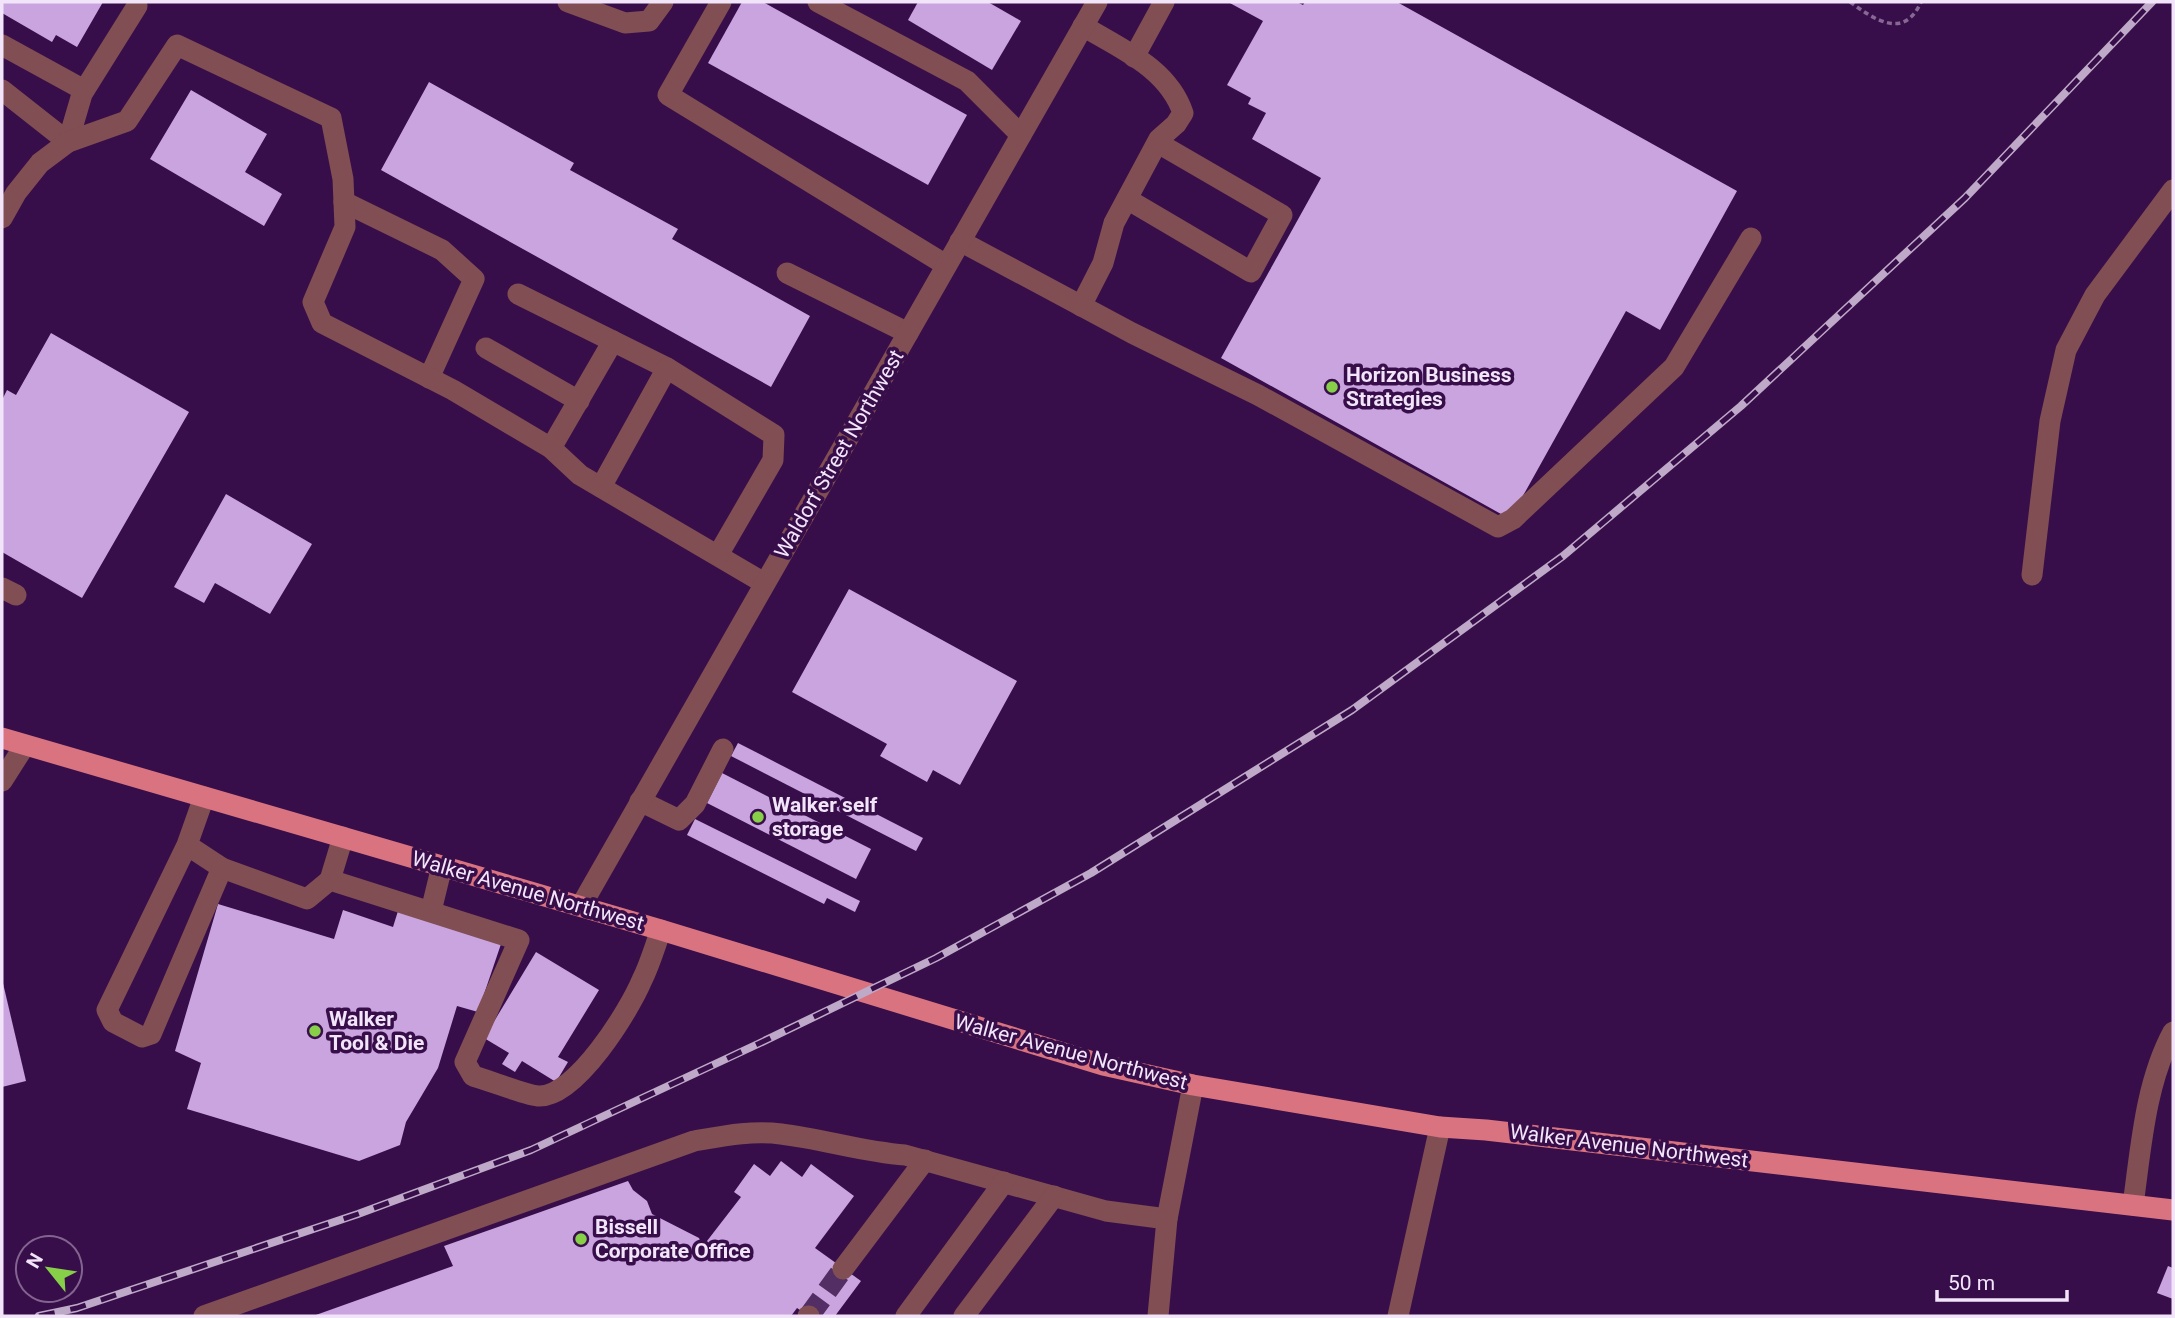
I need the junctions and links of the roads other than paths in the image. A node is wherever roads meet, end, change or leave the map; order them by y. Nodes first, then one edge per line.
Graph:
1 (568, 2) edge
2 (663, 2) edge
3 (721, 2) edge
4 (818, 2) edge
5 (1097, 2) edge
6 (1164, 2) edge
7 (137, 6) dead end
8 (1083, 26) junction
9 (2, 45) edge
10 (1134, 57) junction
11 (2, 90) edge
12 (84, 90) junction
13 (1021, 135) junction
14 (68, 142) junction
15 (1158, 143) junction
16 (2173, 190) edge
17 (1127, 199) junction
18 (344, 202) junction
19 (2, 218) edge
20 (1751, 238) dead end
21 (960, 242) junction
22 (946, 265) junction
23 (787, 272) dead end
24 (518, 294) dead end
25 (1081, 306) junction
26 (908, 333) junction
27 (613, 341) junction
28 (486, 348) dead end
29 (667, 368) junction
30 (429, 378) junction
31 (579, 401) junction
32 (551, 449) junction
33 (601, 487) junction
34 (718, 555) junction
35 (2032, 575) dead end
36 (765, 583) junction
37 (2, 738) edge
38 (25, 745) junction
39 (723, 749) dead end
40 (2, 781) edge
41 (204, 797) junction
42 (640, 801) junction
43 (343, 837) junction
44 (187, 845) junction
45 (442, 866) junction
46 (222, 868) junction
47 (330, 880) junction
48 (581, 906) junction
49 (431, 911) junction
50 (661, 930) junction
51 (2173, 1032) edge
52 (1193, 1085) junction
53 (1440, 1128) junction
54 (925, 1160) junction
55 (1004, 1182) junction
56 (1054, 1196) junction
57 (2133, 1205) junction
58 (2173, 1210) edge
59 (1167, 1219) junction
60 (843, 1269) tunnel mouth
61 (204, 1316) edge
62 (906, 1316) edge
63 (964, 1316) edge
64 (1158, 1316) edge
65 (1398, 1316) edge

1 - 2 street
3 - 22 street
4 - 13 street
5 - 8 street, Waldorf Street Northwest
6 - 10 street
7 - 12 street
8 - 10 street
8 - 13 street, Waldorf Street Northwest
9 - 12 street
10 - 15 street
11 - 14 street
12 - 14 street
13 - 21 street, Waldorf Street Northwest
14 - 18 street
14 - 19 street
15 - 17 street
15 - 17 street
16 - 35 street
17 - 25 street
18 - 30 street
18 - 30 street
20 - 25 street
21 - 22 street, Waldorf Street Northwest
21 - 25 street
22 - 26 street, Waldorf Street Northwest
23 - 26 street
24 - 27 street
26 - 36 street, Waldorf Street Northwest
27 - 29 street
27 - 31 street
28 - 31 street
29 - 33 street
29 - 34 street
30 - 32 street
31 - 32 street
32 - 33 street
33 - 34 street
34 - 36 street
36 - 42 street, Waldorf Street Northwest
37 - 38 main road, Walker Avenue Northwest
38 - 40 street
38 - 41 main road, Walker Avenue Northwest
39 - 42 street
41 - 43 main road, Walker Avenue Northwest
41 - 44 street
42 - 48 street, Waldorf Street Northwest
43 - 45 main road, Walker Avenue Northwest
43 - 47 street
44 - 46 street
44 - 46 street
45 - 48 main road, Walker Avenue Northwest
45 - 49 street
46 - 47 street
47 - 49 street
48 - 50 main road, Walker Avenue Northwest
49 - 50 street
50 - 52 main road, Walker Avenue Northwest
51 - 57 street
52 - 53 main road, Walker Avenue Northwest
52 - 59 street
53 - 57 main road, Walker Avenue Northwest
53 - 65 street
54 - 55 street
54 - 60 street
54 - 61 street
55 - 56 street
55 - 62 street
56 - 59 street
56 - 63 street
57 - 58 main road, Walker Avenue Northwest
59 - 64 street

